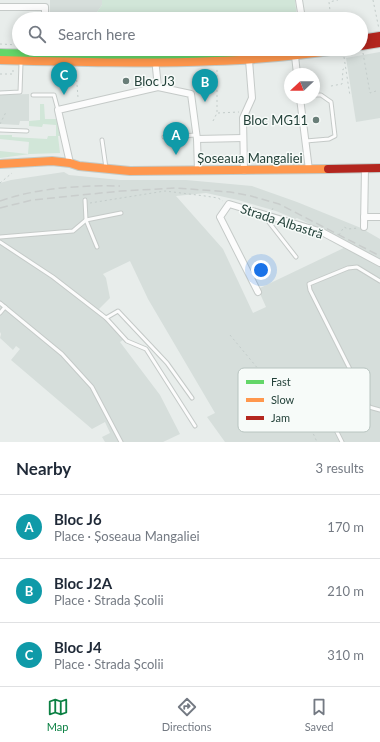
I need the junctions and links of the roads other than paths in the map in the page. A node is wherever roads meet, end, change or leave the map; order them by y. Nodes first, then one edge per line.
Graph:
1 (299, 0) edge
2 (0, 7) edge
3 (46, 12) edge
4 (301, 12) edge
5 (380, 33) edge
6 (368, 37) edge
7 (380, 43) edge
8 (368, 47) edge
9 (12, 52) edge
10 (0, 53) edge
11 (295, 56) joint
12 (0, 60) edge
13 (249, 60) junction
14 (21, 61) junction
15 (296, 68) edge
16 (156, 71) dead end
17 (158, 87) junction
18 (0, 93) edge
19 (32, 95) dead end
20 (320, 95) edge
21 (301, 104) edge
22 (58, 110) junction
23 (0, 130) edge
24 (27, 131) dead end
25 (164, 137) dead end
26 (196, 137) junction
27 (243, 138) junction
28 (102, 140) dead end
29 (306, 141) junction
30 (70, 163) junction
31 (0, 164) edge
32 (365, 168) junction
33 (380, 168) edge
34 (106, 169) junction
35 (309, 170) junction
36 (198, 171) junction
37 (244, 171) junction
38 (86, 202) road end
39 (121, 213) dead end
40 (269, 216) junction
41 (364, 217) junction
42 (380, 217) edge
43 (86, 220) junction
44 (364, 227) dead end
45 (0, 237) edge
46 (0, 242) edge
47 (97, 247) dead end
48 (296, 257) dead end
49 (380, 263) edge
50 (380, 281) edge
51 (258, 292) dead end
52 (0, 303) edge
53 (5, 307) junction
54 (0, 313) edge
55 (106, 318) junction
56 (349, 368) edge
57 (192, 398) dead end
58 (370, 407) edge
59 (380, 410) edge
60 (195, 426) dead end
61 (337, 432) edge
62 (121, 442) edge
63 (342, 442) edge

1 - 4 street
2 - 3 street
5 - 6 main road
7 - 8 main road
9 - 10 main road
11 - 13 main road
11 - 15 street
12 - 14 main road
13 - 14 main road
13 - 27 street
14 - 18 lane
16 - 17 street
17 - 22 street
17 - 26 street
19 - 22 lane
20 - 29 lane
21 - 29 street
22 - 30 street
23 - 24 lane
25 - 26 lane
26 - 27 street
26 - 36 street
27 - 37 street
28 - 34 lane
29 - 35 street
30 - 31 main road, Șoseaua Mangaliei
30 - 34 main road, Șoseaua Mangaliei
32 - 33 main road, Șoseaua Mangaliei
32 - 35 main road, Șoseaua Mangaliei
32 - 41 street
34 - 36 main road, Șoseaua Mangaliei
35 - 37 main road, Șoseaua Mangaliei
36 - 37 main road, Șoseaua Mangaliei
38 - 43 lane
39 - 43 lane
40 - 48 lane
40 - 49 street, Strada Albastră
40 - 51 street, Strada Albastră
41 - 42 street
41 - 44 street
43 - 45 lane
43 - 47 lane
46 - 55 lane
50 - 56 lane
52 - 53 lane
53 - 54 lane
53 - 62 lane
55 - 57 lane
55 - 60 lane
58 - 59 lane
61 - 63 lane

